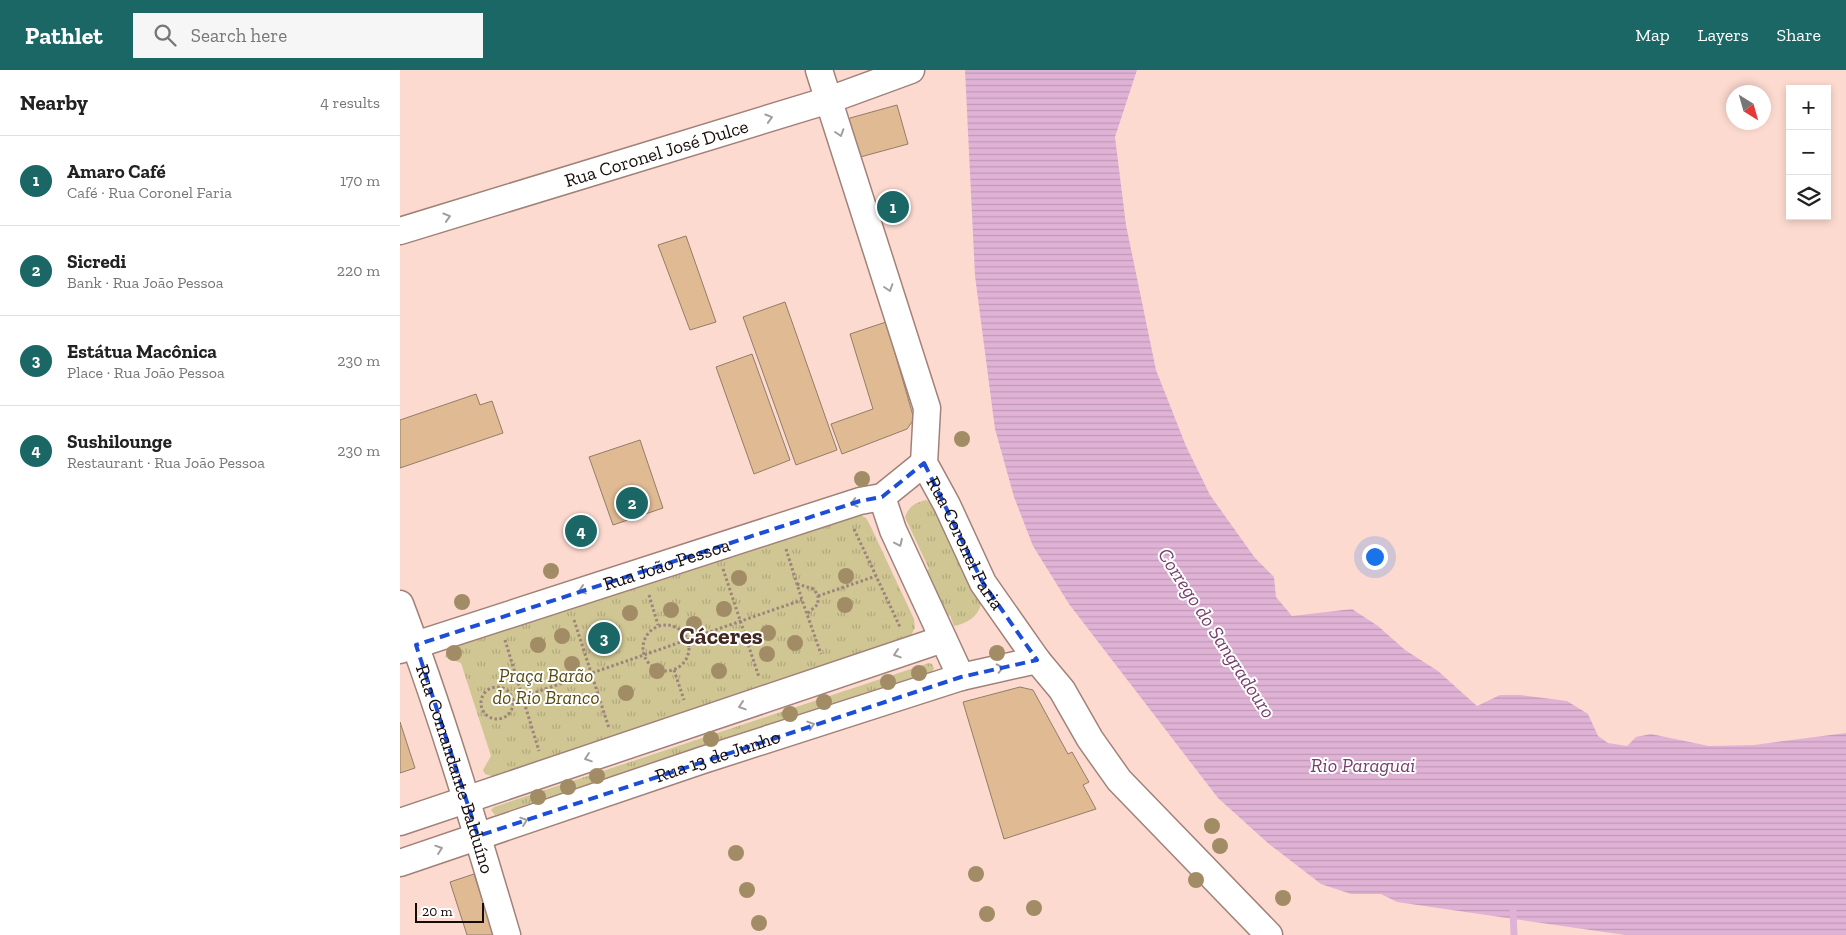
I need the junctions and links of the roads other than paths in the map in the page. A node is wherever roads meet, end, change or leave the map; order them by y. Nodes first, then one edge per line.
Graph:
1 (819, 70) edge
2 (912, 70) edge
3 (830, 100) junction
4 (400, 231) edge
5 (924, 463) junction
6 (882, 498) junction
7 (401, 609) edge
8 (943, 639) junction
9 (408, 647) edge
10 (1037, 660) junction
11 (961, 677) junction
12 (466, 799) junction
13 (400, 822) edge
14 (478, 836) junction
15 (400, 863) edge
16 (507, 935) edge
17 (1269, 935) edge

1 - 3 street, Rua Coronel Faria
2 - 3 street, Rua Coronel José Dulce
4 -> 3 street, Rua Coronel José Dulce
3 -> 5 street, Rua Coronel Faria
5 - 6 street
5 - 10 street, Rua Coronel Faria
6 -> 8 street
6 -> 9 street, Rua João Pessoa
7 - 9 street, Rua Comandante Balduíno
8 - 11 street
8 -> 12 street, Rua 13 de Junho
9 - 12 street, Rua Comandante Balduíno
11 -> 10 street, Rua 13 de Junho
10 - 17 street, Rua Coronel Faria
14 -> 11 street, Rua 13 de Junho
12 - 13 street, Rua 13 de Junho
12 - 14 street, Rua Comandante Balduíno
15 -> 14 street, Rua 13 de Junho
14 - 16 street, Rua Comandante Balduíno

